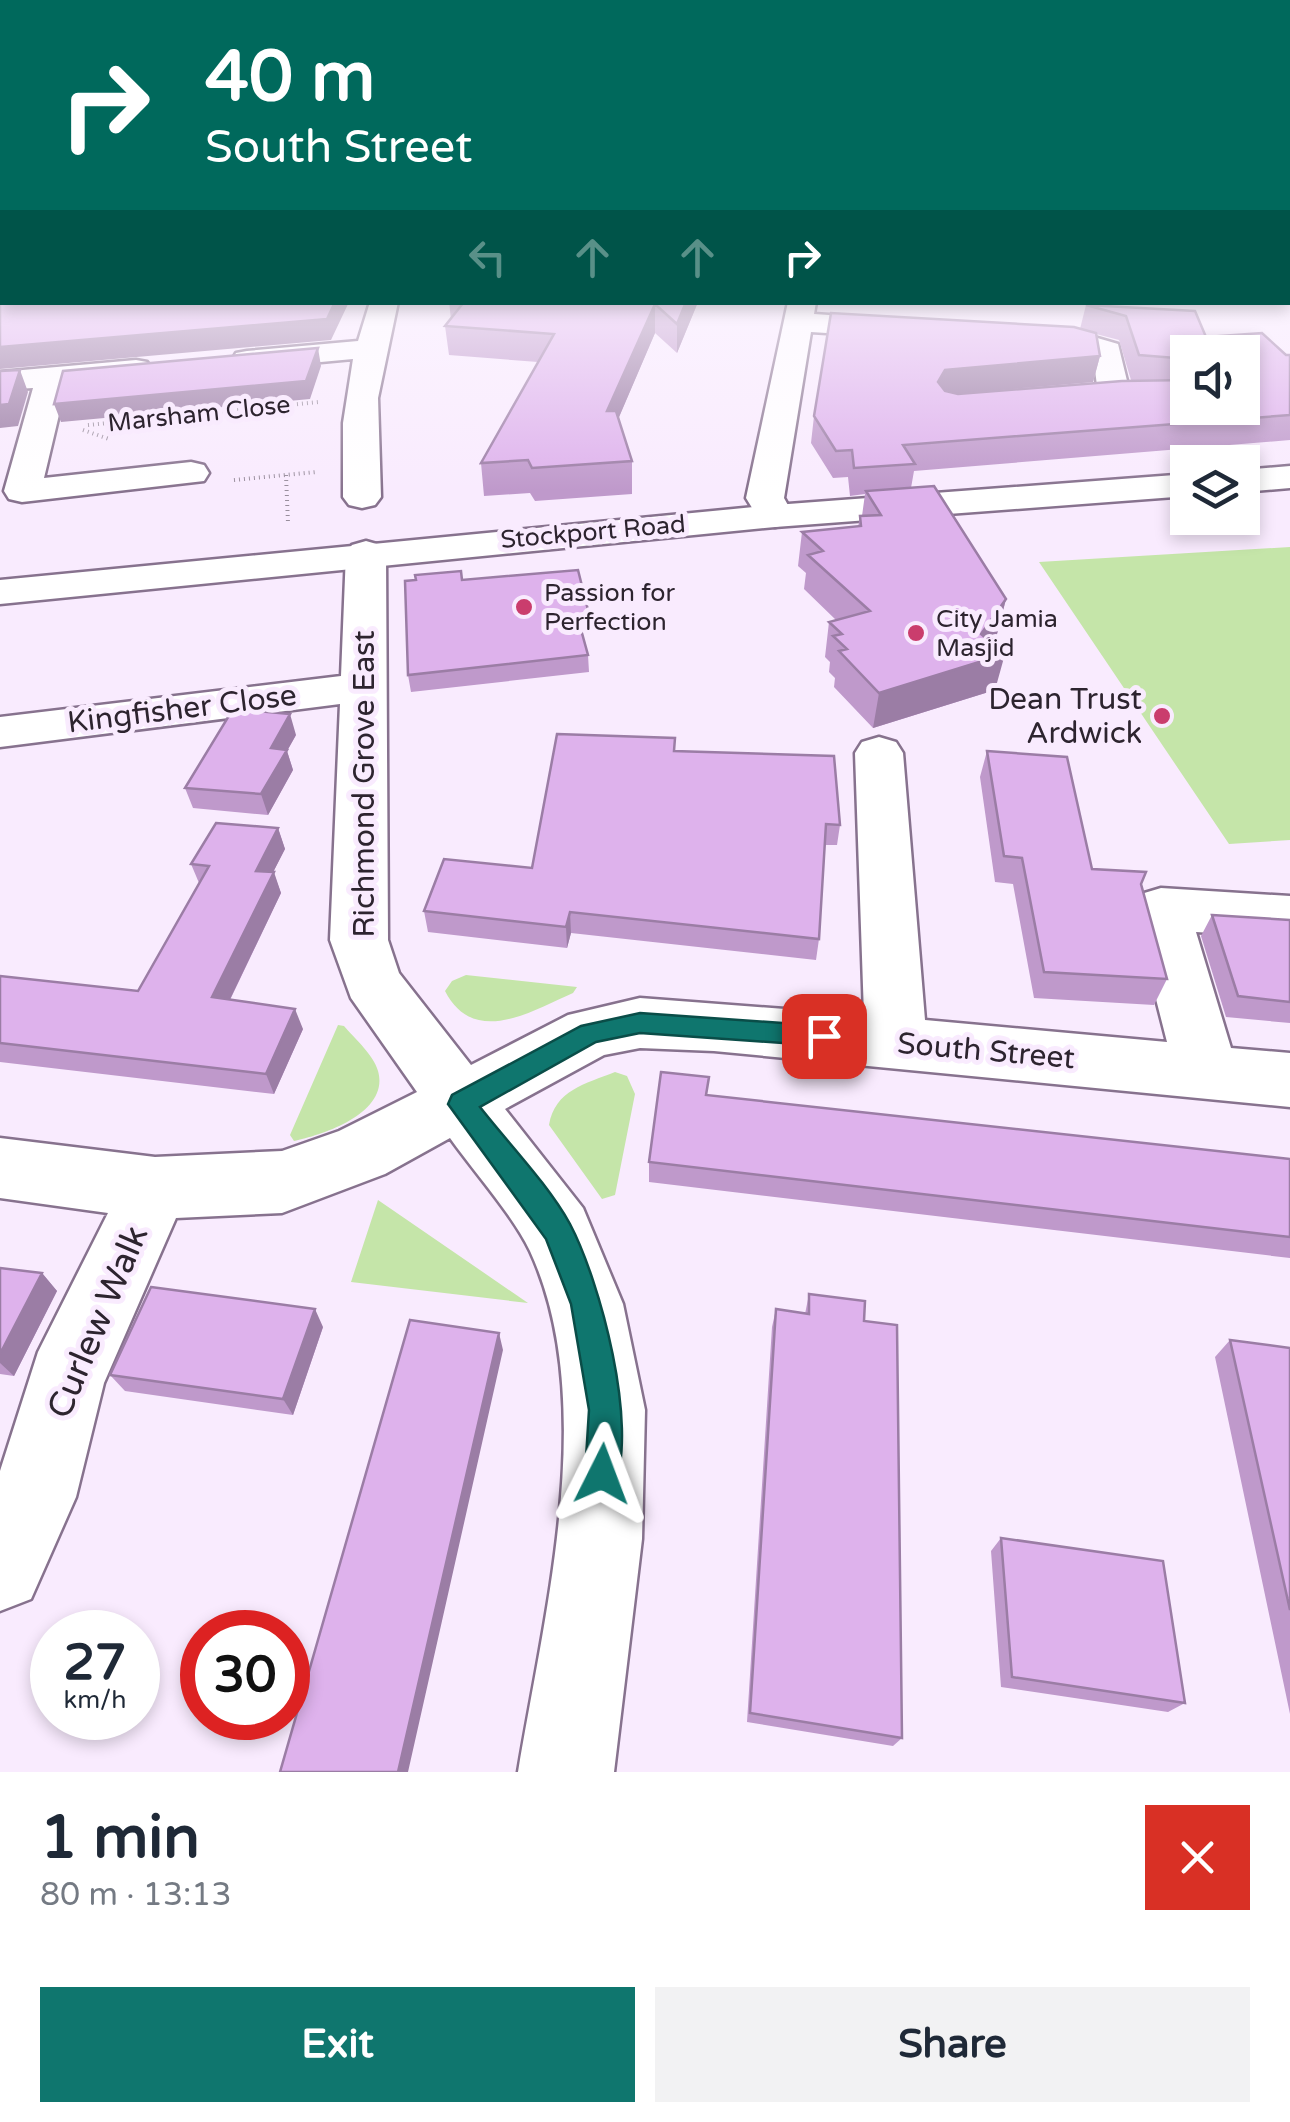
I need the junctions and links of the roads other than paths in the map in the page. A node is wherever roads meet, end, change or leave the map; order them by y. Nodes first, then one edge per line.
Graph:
1 (376, 326) edge
2 (797, 326) edge
3 (899, 326) edge
4 (1010, 326) edge
5 (930, 330) edge
6 (368, 350) junction
7 (210, 363) edge
8 (170, 366) edge
9 (52, 376) junction
10 (0, 382) edge
11 (1114, 393) junction
12 (1150, 394) edge
13 (1078, 396) edge
14 (191, 473) dead end
15 (1290, 477) edge
16 (1260, 480) edge
17 (1170, 486) edge
18 (362, 497) dead end
19 (775, 516) junction
20 (366, 553) junction
21 (0, 592) edge
22 (364, 687) junction
23 (0, 732) edge
24 (879, 753) dead end
25 (1290, 917) edge
26 (896, 1043) junction
27 (1207, 1073) junction
28 (1290, 1080) edge
29 (462, 1104) junction
30 (0, 1168) edge
31 (155, 1188) junction
32 (0, 1568) edge
33 (566, 1772) edge

1 - 6 main road
2 - 19 main road
3 - 5 main road
4 - 11 main road
6 - 7 main road
6 - 18 main road
8 - 9 main road
9 - 10 main road
9 - 14 main road
11 - 12 main road
11 - 13 main road
15 - 16 main road
17 - 19 main road, Stockport Road
19 - 20 main road, Stockport Road
20 - 21 main road, Stockport Road
20 - 22 main road, Richmond Grove East
22 - 23 main road, Kingfisher Close
22 - 29 main road, Richmond Grove East
24 - 26 main road
25 - 27 main road
26 - 27 main road, South Street
26 - 29 main road, South Street
27 - 28 main road, South Street
29 - 31 main road, South Street
29 - 33 main road, Richmond Grove East
30 - 31 main road, South Street
31 - 32 main road, Curlew Walk

